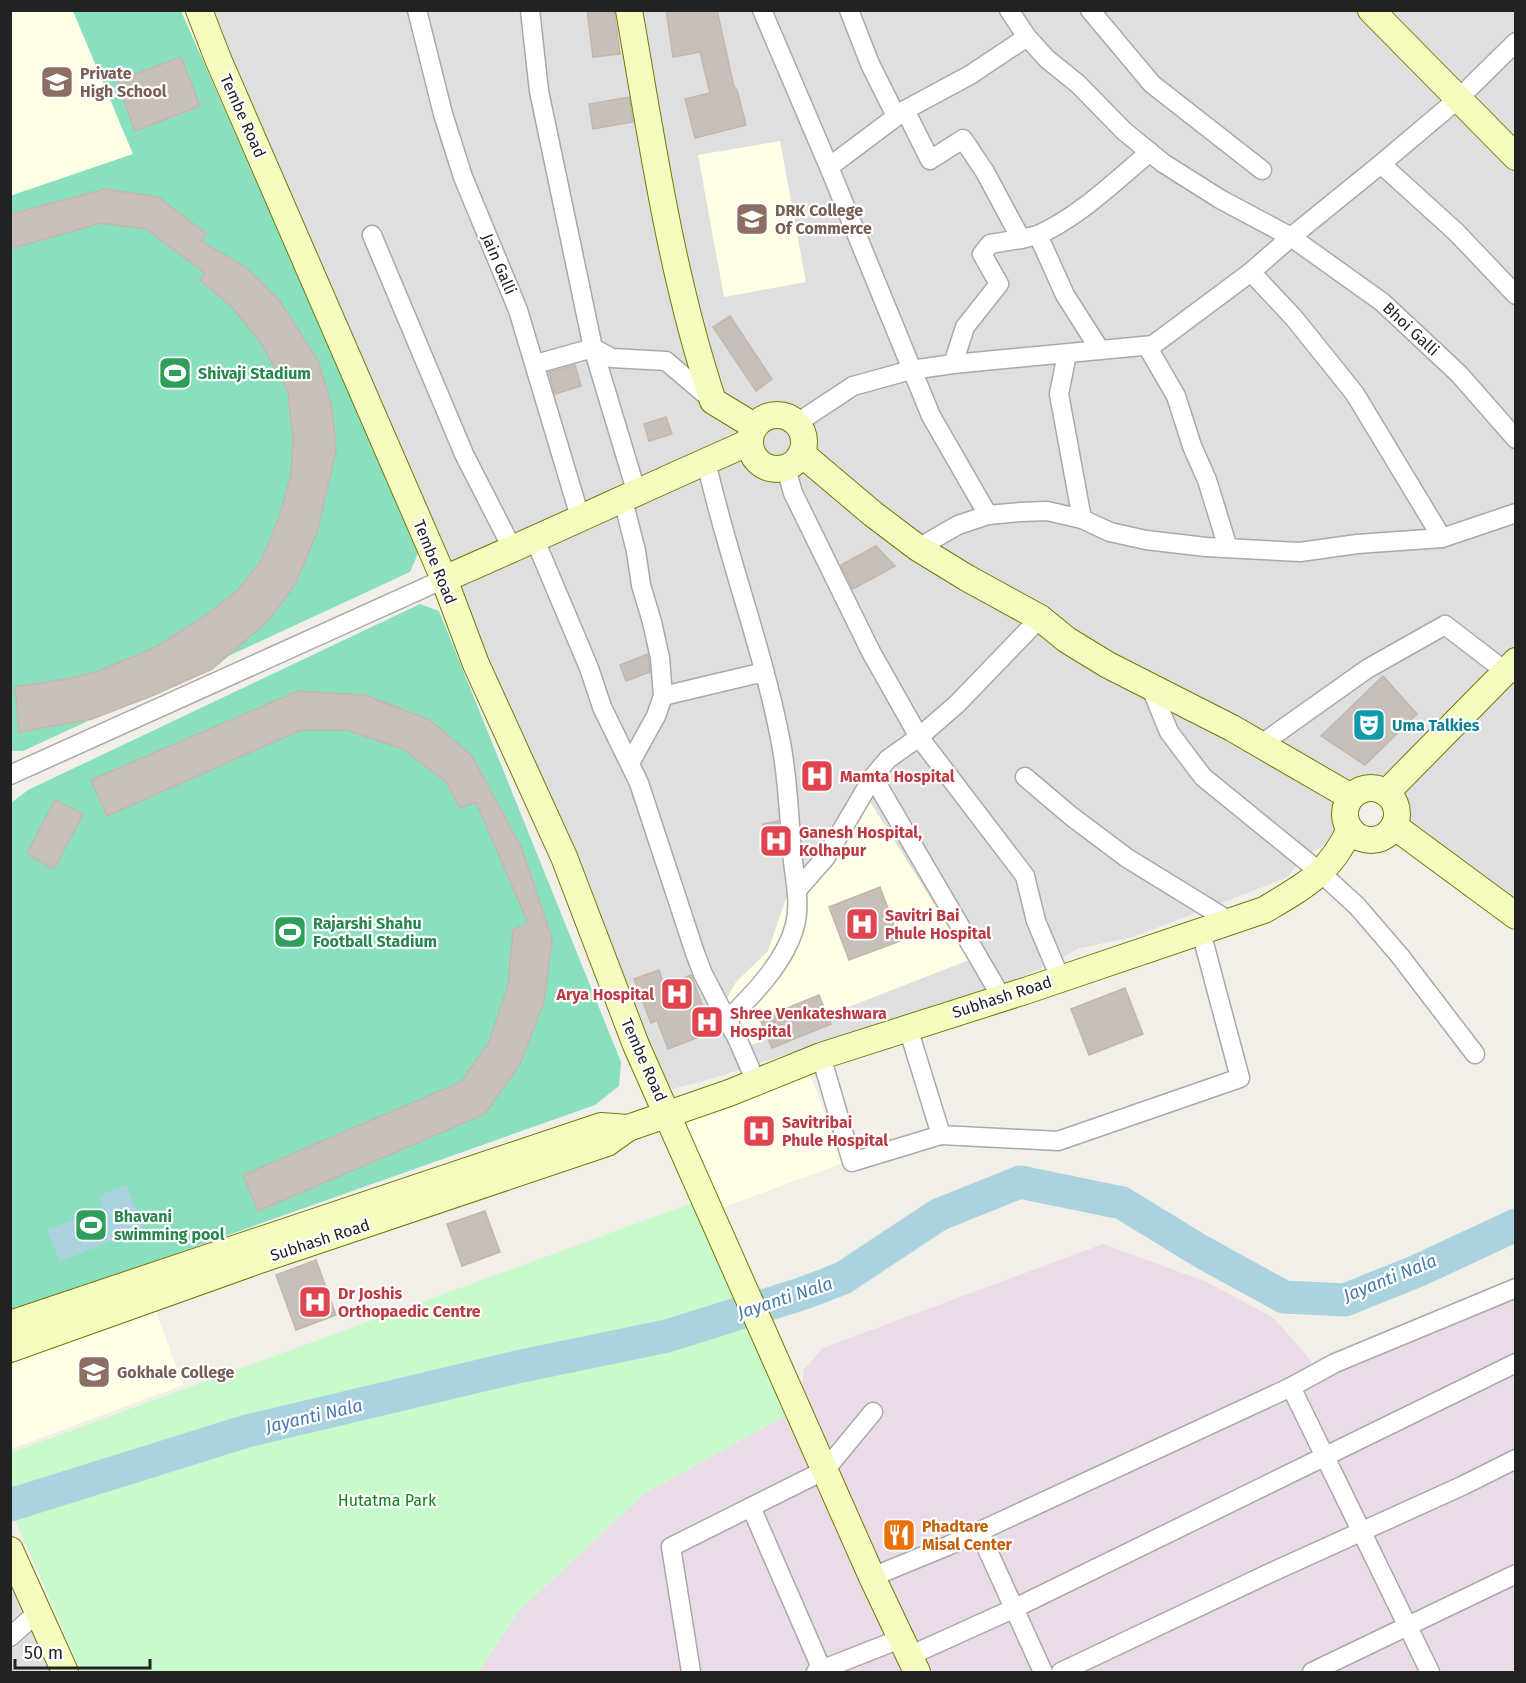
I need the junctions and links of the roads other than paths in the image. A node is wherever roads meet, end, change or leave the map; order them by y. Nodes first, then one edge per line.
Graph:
1 (199, 10) edge
2 (417, 10) edge
3 (530, 10) edge
4 (629, 10) edge
5 (762, 10) edge
6 (849, 10) edge
7 (1009, 10) edge
8 (1090, 10) edge
9 (1371, 10) edge
10 (1027, 37) junction
11 (1515, 42) edge
12 (1458, 99) junction
13 (900, 113) junction
14 (1150, 152) junction
15 (1515, 156) edge
16 (1382, 164) junction
17 (829, 167) junction
18 (1262, 170) dead end
19 (372, 235) dead end
20 (1029, 237) junction
21 (1291, 237) junction
22 (1251, 273) junction
23 (1515, 295) edge
24 (1147, 346) junction
25 (593, 348) junction
26 (1100, 350) junction
27 (1066, 354) junction
28 (536, 364) junction
29 (953, 364) junction
30 (911, 370) junction
31 (713, 401) junction
32 (797, 423) junction
33 (752, 434) junction
34 (1515, 439) edge
35 (706, 461) junction
36 (794, 461) junction
37 (630, 497) junction
38 (1515, 513) edge
39 (988, 515) junction
40 (580, 517) junction
41 (1082, 519) junction
42 (1442, 538) junction
43 (524, 545) junction
44 (918, 548) junction
45 (1228, 548) junction
46 (444, 579) junction
47 (1040, 618) junction
48 (1510, 666) edge
49 (764, 672) junction
50 (1150, 688) junction
51 (663, 696) junction
52 (919, 737) junction
53 (1260, 745) junction
54 (630, 763) junction
55 (10, 775) edge
56 (873, 777) junction
57 (1025, 777) dead end
58 (1386, 793) junction
59 (1351, 797) junction
60 (1394, 826) junction
61 (1350, 829) junction
62 (1321, 873) junction
63 (797, 890) junction
64 (1515, 916) edge
65 (1232, 922) junction
66 (1201, 932) junction
67 (1060, 978) junction
68 (1002, 998) junction
69 (727, 1020) junction
70 (908, 1028) junction
71 (1474, 1054) dead end
72 (821, 1056) junction
73 (756, 1082) junction
74 (668, 1114) junction
75 (628, 1128) junction
76 (941, 1135) junction
77 (1515, 1288) edge
78 (10, 1324) edge
79 (10, 1349) edge
80 (1515, 1363) edge
81 (1291, 1387) junction
82 (873, 1412) dead end
83 (1325, 1456) junction
84 (1515, 1459) edge
85 (825, 1470) junction
86 (751, 1507) junction
87 (979, 1531) junction
88 (1362, 1532) junction
89 (10, 1550) edge
90 (1515, 1574) edge
91 (872, 1577) junction
92 (1013, 1609) junction
93 (38, 1612) junction
94 (1408, 1627) junction
95 (10, 1637) edge
96 (909, 1656) edge
97 (819, 1671) edge
98 (65, 1672) edge
99 (691, 1672) edge
100 (1042, 1672) edge
101 (1061, 1672) edge
102 (1312, 1672) edge
103 (1430, 1672) edge

1 - 46 main road, Tembe Road
2 - 28 street, Jain Galli
3 - 25 street
4 - 31 main road
5 - 17 street
6 - 13 street
7 - 10 street, Bhoi Galli
8 - 18 street
9 - 12 main road
10 - 13 street
10 - 14 street, Bhoi Galli
11 - 12 street
12 - 15 main road
12 - 16 street
13 - 17 street
13 - 20 street
14 - 20 street
14 - 21 street, Bhoi Galli
16 - 21 street
16 - 23 street
17 - 30 street
19 - 43 street
20 - 26 street
20 - 29 street
21 - 22 street
21 - 34 street, Bhoi Galli
22 - 24 street
22 - 42 street
24 - 26 street
24 - 45 street
25 - 28 street
25 - 31 street
25 - 37 street
26 - 27 street
27 - 29 street
27 - 41 street
28 - 40 street, Jain Galli
29 - 30 street
30 - 32 street
30 - 39 street
31 - 33 main road
32 - 33 main road
32 - 36 main road
33 - 35 main road
33 - 36 main road
35 - 37 main road
35 - 49 street
36 - 44 main road
36 - 52 street
37 - 40 main road
37 - 51 street
38 - 42 street
39 - 41 street
39 - 44 street
40 - 43 main road
41 - 45 street
42 - 45 street
43 - 46 main road
43 - 54 street
44 - 47 main road
46 - 55 street
46 - 74 main road, Tembe Road
47 - 50 main road
47 - 52 street
48 - 53 street
48 - 58 main road
49 - 51 street
49 - 63 street
50 - 53 main road
50 - 62 street
51 - 54 street
52 - 56 street
52 - 67 street
53 - 59 main road
54 - 69 street
56 - 63 street
56 - 68 street
57 - 65 street
58 - 59 main road
58 - 60 main road
59 - 61 main road
60 - 61 main road
60 - 64 main road
61 - 62 main road, Subhash Road
62 - 65 main road, Subhash Road
62 - 71 street
63 - 69 street
65 - 66 main road, Subhash Road
66 - 67 main road, Subhash Road
66 - 76 street
67 - 68 main road, Subhash Road
68 - 70 main road, Subhash Road
69 - 73 street
70 - 72 main road, Subhash Road
70 - 76 street
72 - 73 main road, Subhash Road
72 - 76 street
73 - 74 main road, Subhash Road
74 - 75 main road, Subhash Road
74 - 85 main road, Tembe Road
75 - 78 main road, Subhash Road
75 - 79 main road, Subhash Road
77 - 81 street
80 - 83 street
81 - 83 street
81 - 87 street
82 - 85 street
83 - 88 street
83 - 92 street
84 - 88 street
85 - 86 street
85 - 91 main road, Tembe Road
86 - 97 street
86 - 99 street
87 - 91 street
87 - 92 street
88 - 94 street
88 - 101 street
89 - 93 main road
90 - 94 street
91 - 96 main road, Tembe Road
92 - 96 street
92 - 100 street
93 - 95 street
93 - 98 main road
94 - 102 street
94 - 103 street
96 - 97 street

